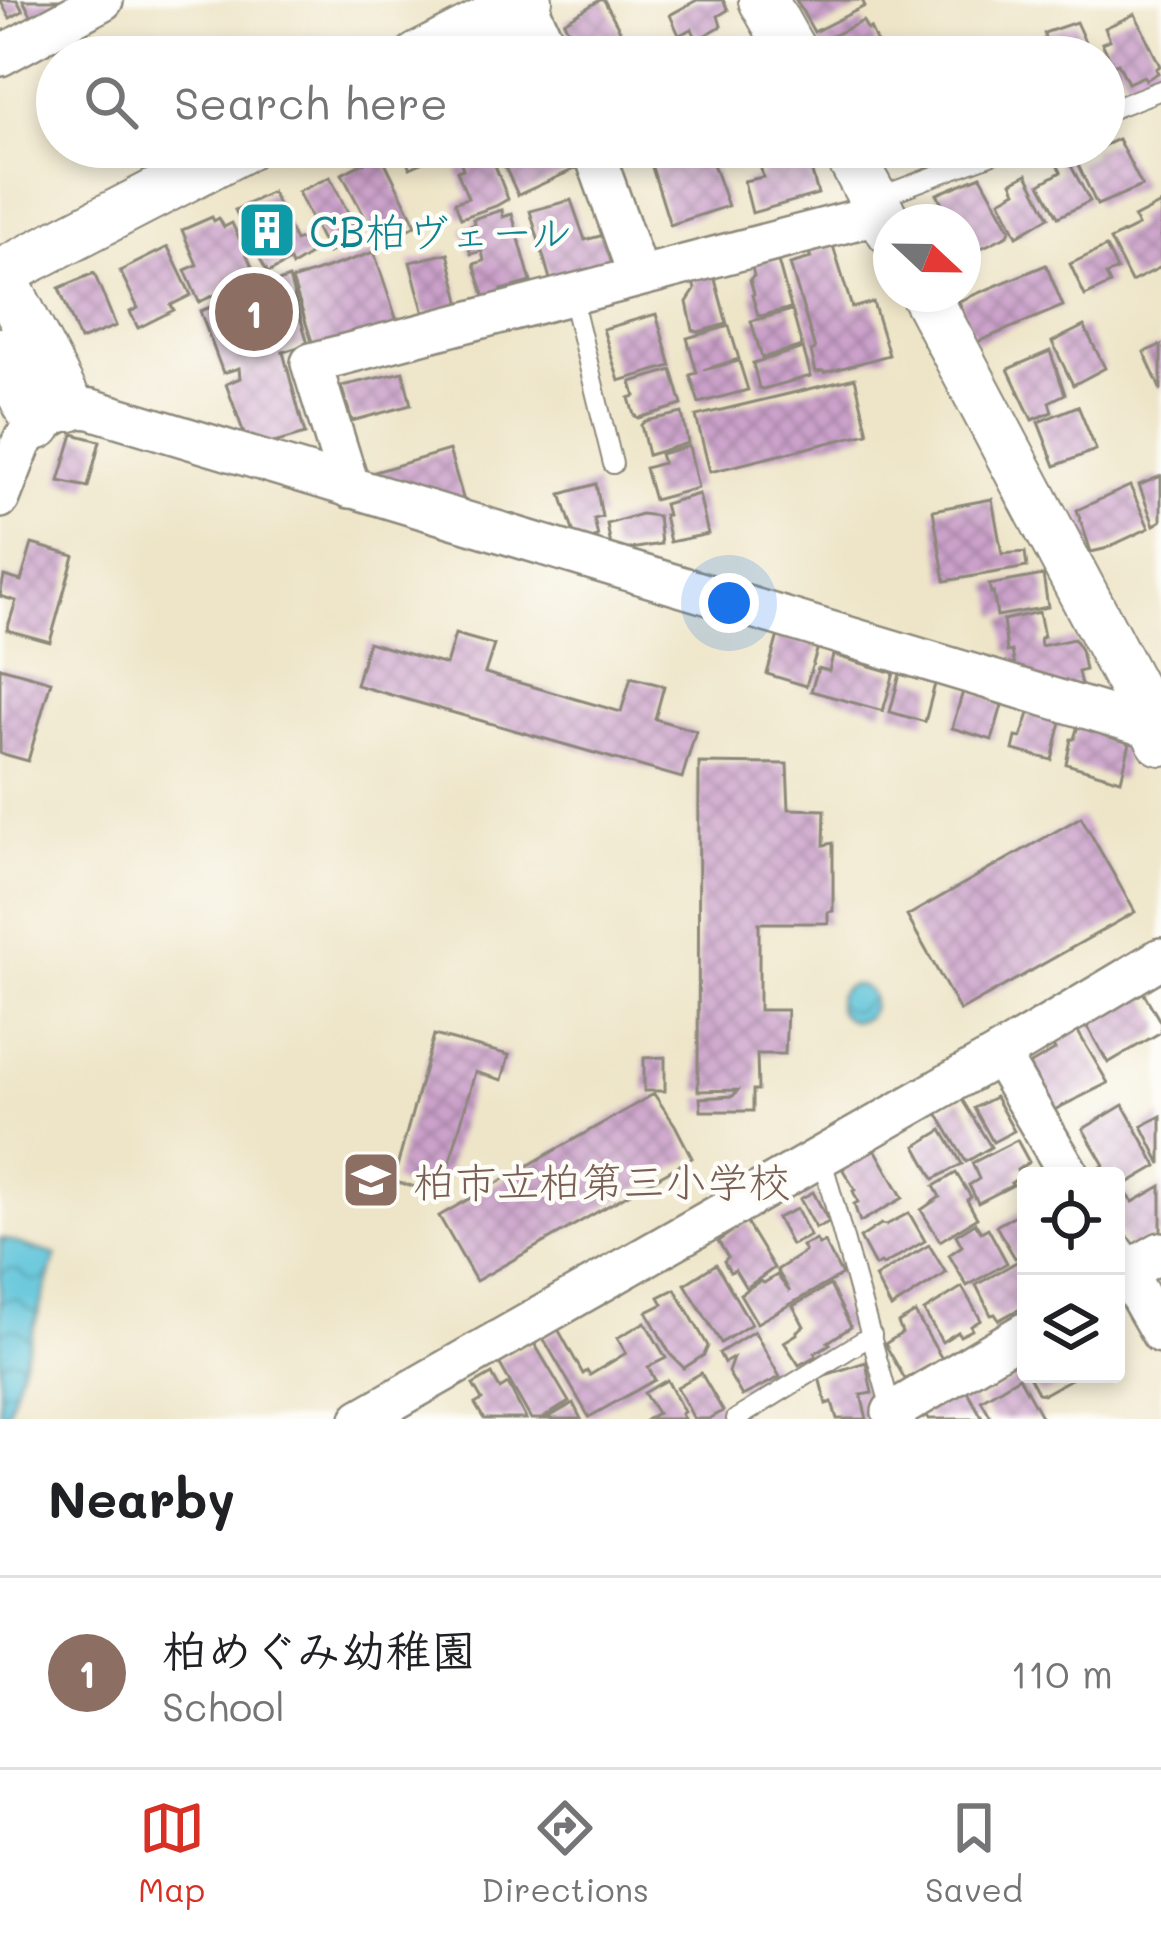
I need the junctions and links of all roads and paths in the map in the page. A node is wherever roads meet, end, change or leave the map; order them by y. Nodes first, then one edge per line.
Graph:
1 (104, 0) edge
2 (526, 0) edge
3 (763, 0) edge
4 (458, 36) edge
5 (542, 36) edge
6 (783, 36) edge
7 (1, 52) edge
8 (1161, 90) edge
9 (1125, 104) edge
10 (204, 168) edge
11 (600, 168) edge
12 (857, 168) edge
13 (971, 168) edge
14 (876, 204) edge
15 (901, 204) edge
16 (873, 216) edge
17 (0, 274) edge
18 (638, 275) junction
19 (571, 293) junction
20 (935, 312) edge
21 (0, 352) edge
22 (54, 416) junction
23 (614, 464) dead end
24 (350, 488) junction
25 (0, 498) edge
26 (1158, 735) edge
27 (1161, 958) edge
28 (999, 1055) junction
29 (821, 1156) junction
30 (1065, 1167) edge
31 (1161, 1252) edge
32 (1125, 1266) edge
33 (1124, 1275) edge
34 (1161, 1333) edge
35 (872, 1335) junction
36 (1017, 1338) edge
37 (894, 1415) edge
38 (361, 1419) edge
39 (736, 1419) edge

1 - 7 street
2 - 4 street
2 - 5 street
3 - 6 street
8 - 9 lane
10 - 17 street
11 - 18 street
12 - 14 street
13 - 15 lane
16 - 18 street
17 - 22 street
18 - 19 street
19 - 23 lane
19 - 24 street
20 - 26 street
21 - 22 street
22 - 24 street
22 - 25 street
24 - 26 street
27 - 28 street
28 - 29 street
28 - 30 street
29 - 35 lane
29 - 38 street
31 - 32 street
33 - 34 street
35 - 37 lane
35 - 39 lane
36 - 37 street

